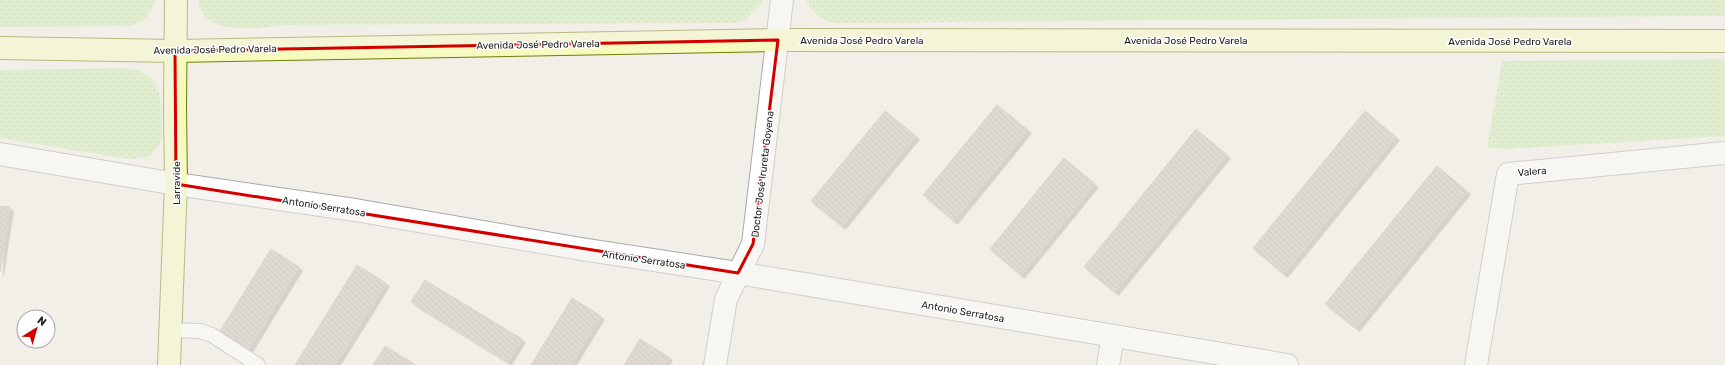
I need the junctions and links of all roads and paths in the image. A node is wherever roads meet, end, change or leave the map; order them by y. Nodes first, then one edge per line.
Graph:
1 (176, 0) edge
2 (782, 0) edge
3 (778, 40) junction
4 (1725, 41) edge
5 (0, 48) edge
6 (175, 50) junction
7 (1725, 153) edge
8 (0, 154) edge
9 (176, 184) junction
10 (738, 273) junction
11 (171, 330) junction
12 (1113, 336) junction
13 (170, 365) edge
14 (258, 365) edge
15 (715, 365) edge
16 (1108, 365) edge
17 (1287, 365) edge
18 (1476, 365) edge

1 - 6 street, Larravide
2 - 3 street, Doctor José Irureta Goyena
3 - 4 street, Avenida José Pedro Varela
3 - 6 street, Avenida José Pedro Varela
3 - 10 street, Doctor José Irureta Goyena
5 - 6 street, Avenida José Pedro Varela
6 - 9 street, Larravide
7 - 18 street, Valera
8 - 9 street, Antonio Serratosa
9 - 10 street, Antonio Serratosa
9 - 11 street, Larravide
10 - 12 street, Antonio Serratosa
10 - 15 street, Doctor José Irureta Goyena
11 - 13 street, Larravide
11 - 14 lane
12 - 16 street
12 - 17 street, Antonio Serratosa

